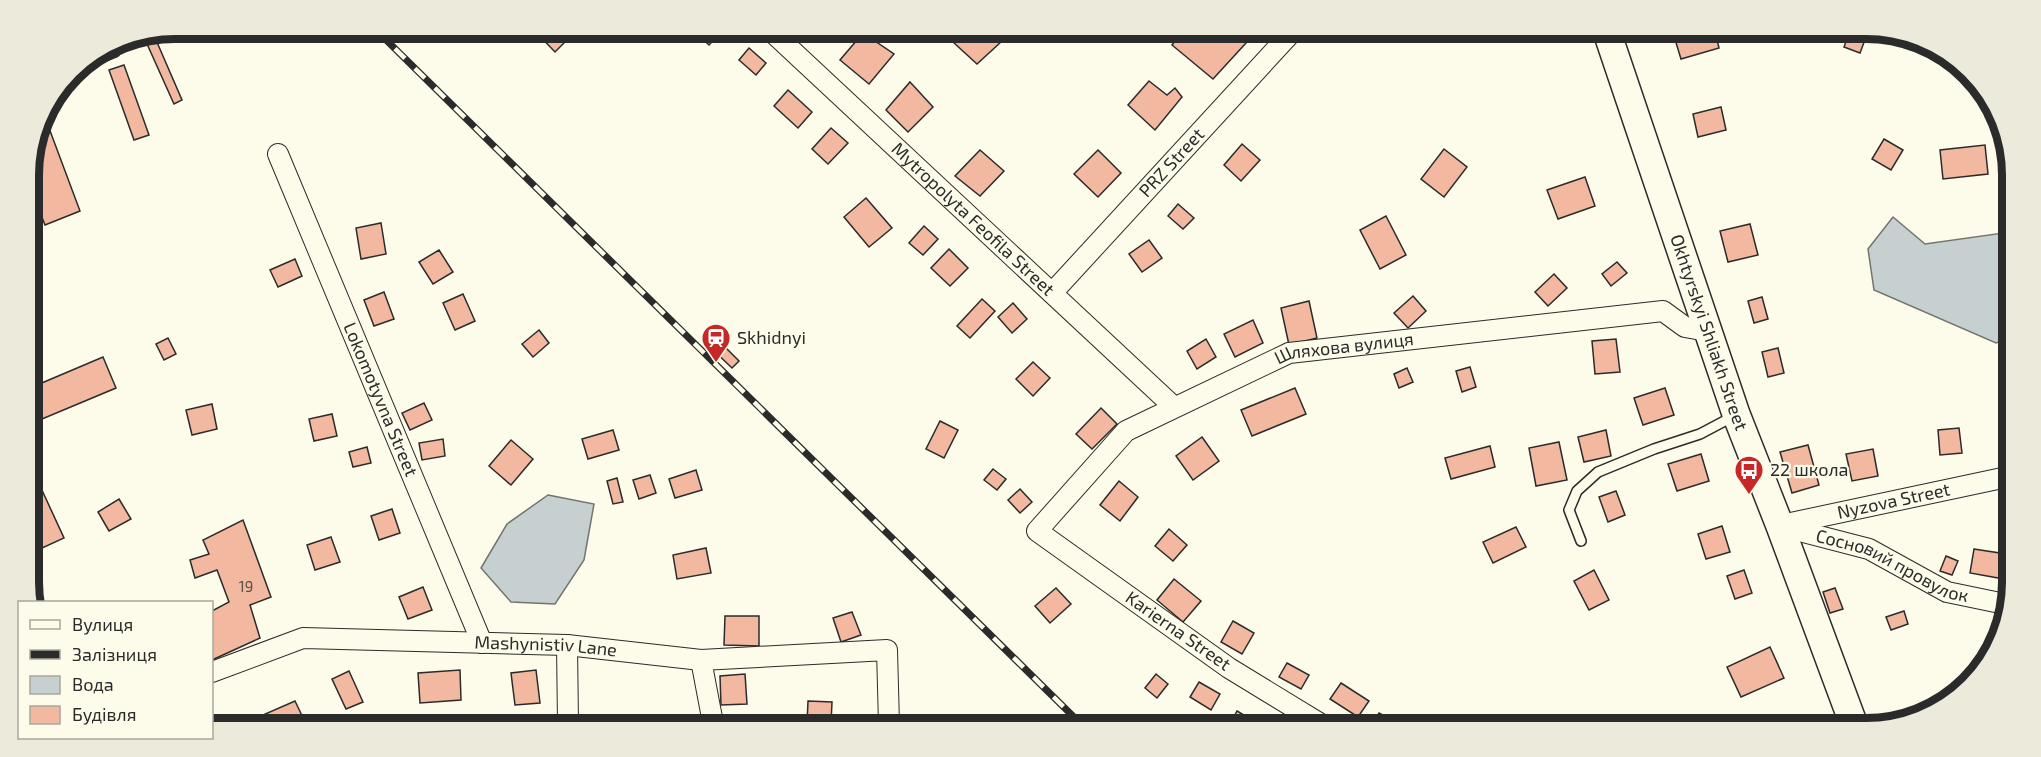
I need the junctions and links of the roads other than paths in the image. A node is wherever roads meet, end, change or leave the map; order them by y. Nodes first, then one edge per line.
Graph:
1 (780, 39) edge
2 (1285, 39) edge
3 (1609, 39) edge
4 (278, 154) dead end
5 (1052, 293) junction
6 (1707, 331) junction
7 (1174, 407) junction
8 (1736, 414) junction
9 (2002, 478) edge
10 (1780, 526) junction
11 (1036, 531) joint
12 (1581, 541) dead end
13 (2000, 602) edge
14 (482, 644) junction
15 (567, 645) junction
16 (701, 660) junction
17 (213, 672) edge
18 (568, 718) edge
19 (712, 718) edge
20 (888, 718) edge
21 (1311, 718) edge
22 (1851, 718) edge

1 - 5 street, Mytropolyta Feofila Street
2 - 5 street, PRZ Street
3 - 6 main road, Okhtyrskyi Shliakh Street
4 - 14 street, Lokomotyvna Street
5 - 7 street, Mytropolyta Feofila Street
6 - 7 street, Шляхова вулиця
6 - 8 main road, Okhtyrskyi Shliakh Street
7 - 11 street, Шляхова вулиця
8 - 10 main road, Okhtyrskyi Shliakh Street
8 - 12 lane
9 - 10 street, Nyzova Street
10 - 13 street, Сосновий провулок
10 - 22 main road, Okhtyrskyi Shliakh Street
11 - 21 street, Karierna Street
14 - 15 street, Mashynistiv Lane
14 - 17 street, Mashynistiv Lane
15 - 16 street, Mashynistiv Lane
15 - 18 street
16 - 19 street
16 - 20 street, Mashynistiv Lane

